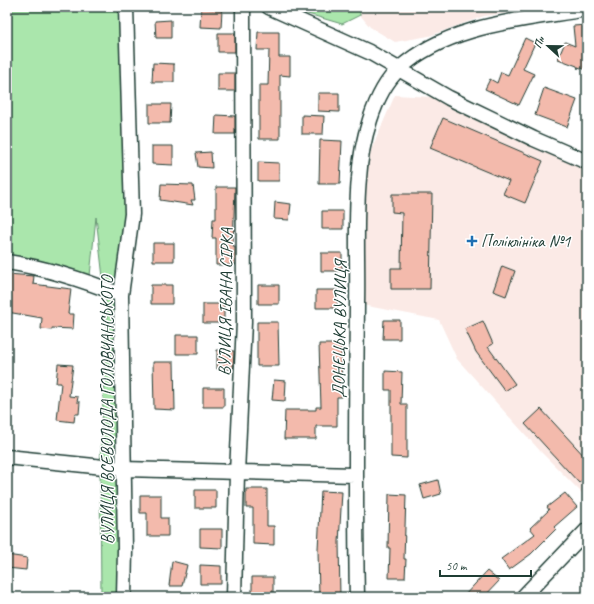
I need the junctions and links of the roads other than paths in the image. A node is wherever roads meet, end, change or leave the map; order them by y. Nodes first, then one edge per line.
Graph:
1 (126, 7) edge
2 (243, 7) edge
3 (269, 7) edge
4 (587, 9) edge
5 (567, 10) edge
6 (398, 70) junction
7 (587, 162) edge
8 (7, 262) edge
9 (121, 295) junction
10 (7, 457) edge
11 (123, 470) junction
12 (236, 473) junction
13 (355, 475) junction
14 (587, 530) edge
15 (124, 597) edge
16 (234, 597) edge
17 (357, 597) edge
18 (524, 597) edge

1 - 9 street, ВУЛИЦЯ ВСЕВОЛОДА ГОЛОВЧАНСЬКОГО
2 - 12 street, ВУЛИЦЯ ІВАНА СІРКА
3 - 6 street
4 - 5 street, ДОНЕЦЬКА ВУЛИЦЯ
5 - 6 street, ДОНЕЦЬКА ВУЛИЦЯ
6 - 7 street
6 - 13 street, ДОНЕЦЬКА ВУЛИЦЯ
8 - 9 street
9 - 11 street, ВУЛИЦЯ ВСЕВОЛОДА ГОЛОВЧАНСЬКОГО
10 - 11 street
11 - 12 street
11 - 15 street, ВУЛИЦЯ ВСЕВОЛОДА ГОЛОВЧАНСЬКОГО
12 - 13 street
12 - 16 street, ВУЛИЦЯ ІВАНА СІРКА
13 - 17 street, ДОНЕЦЬКА ВУЛИЦЯ
14 - 18 street

